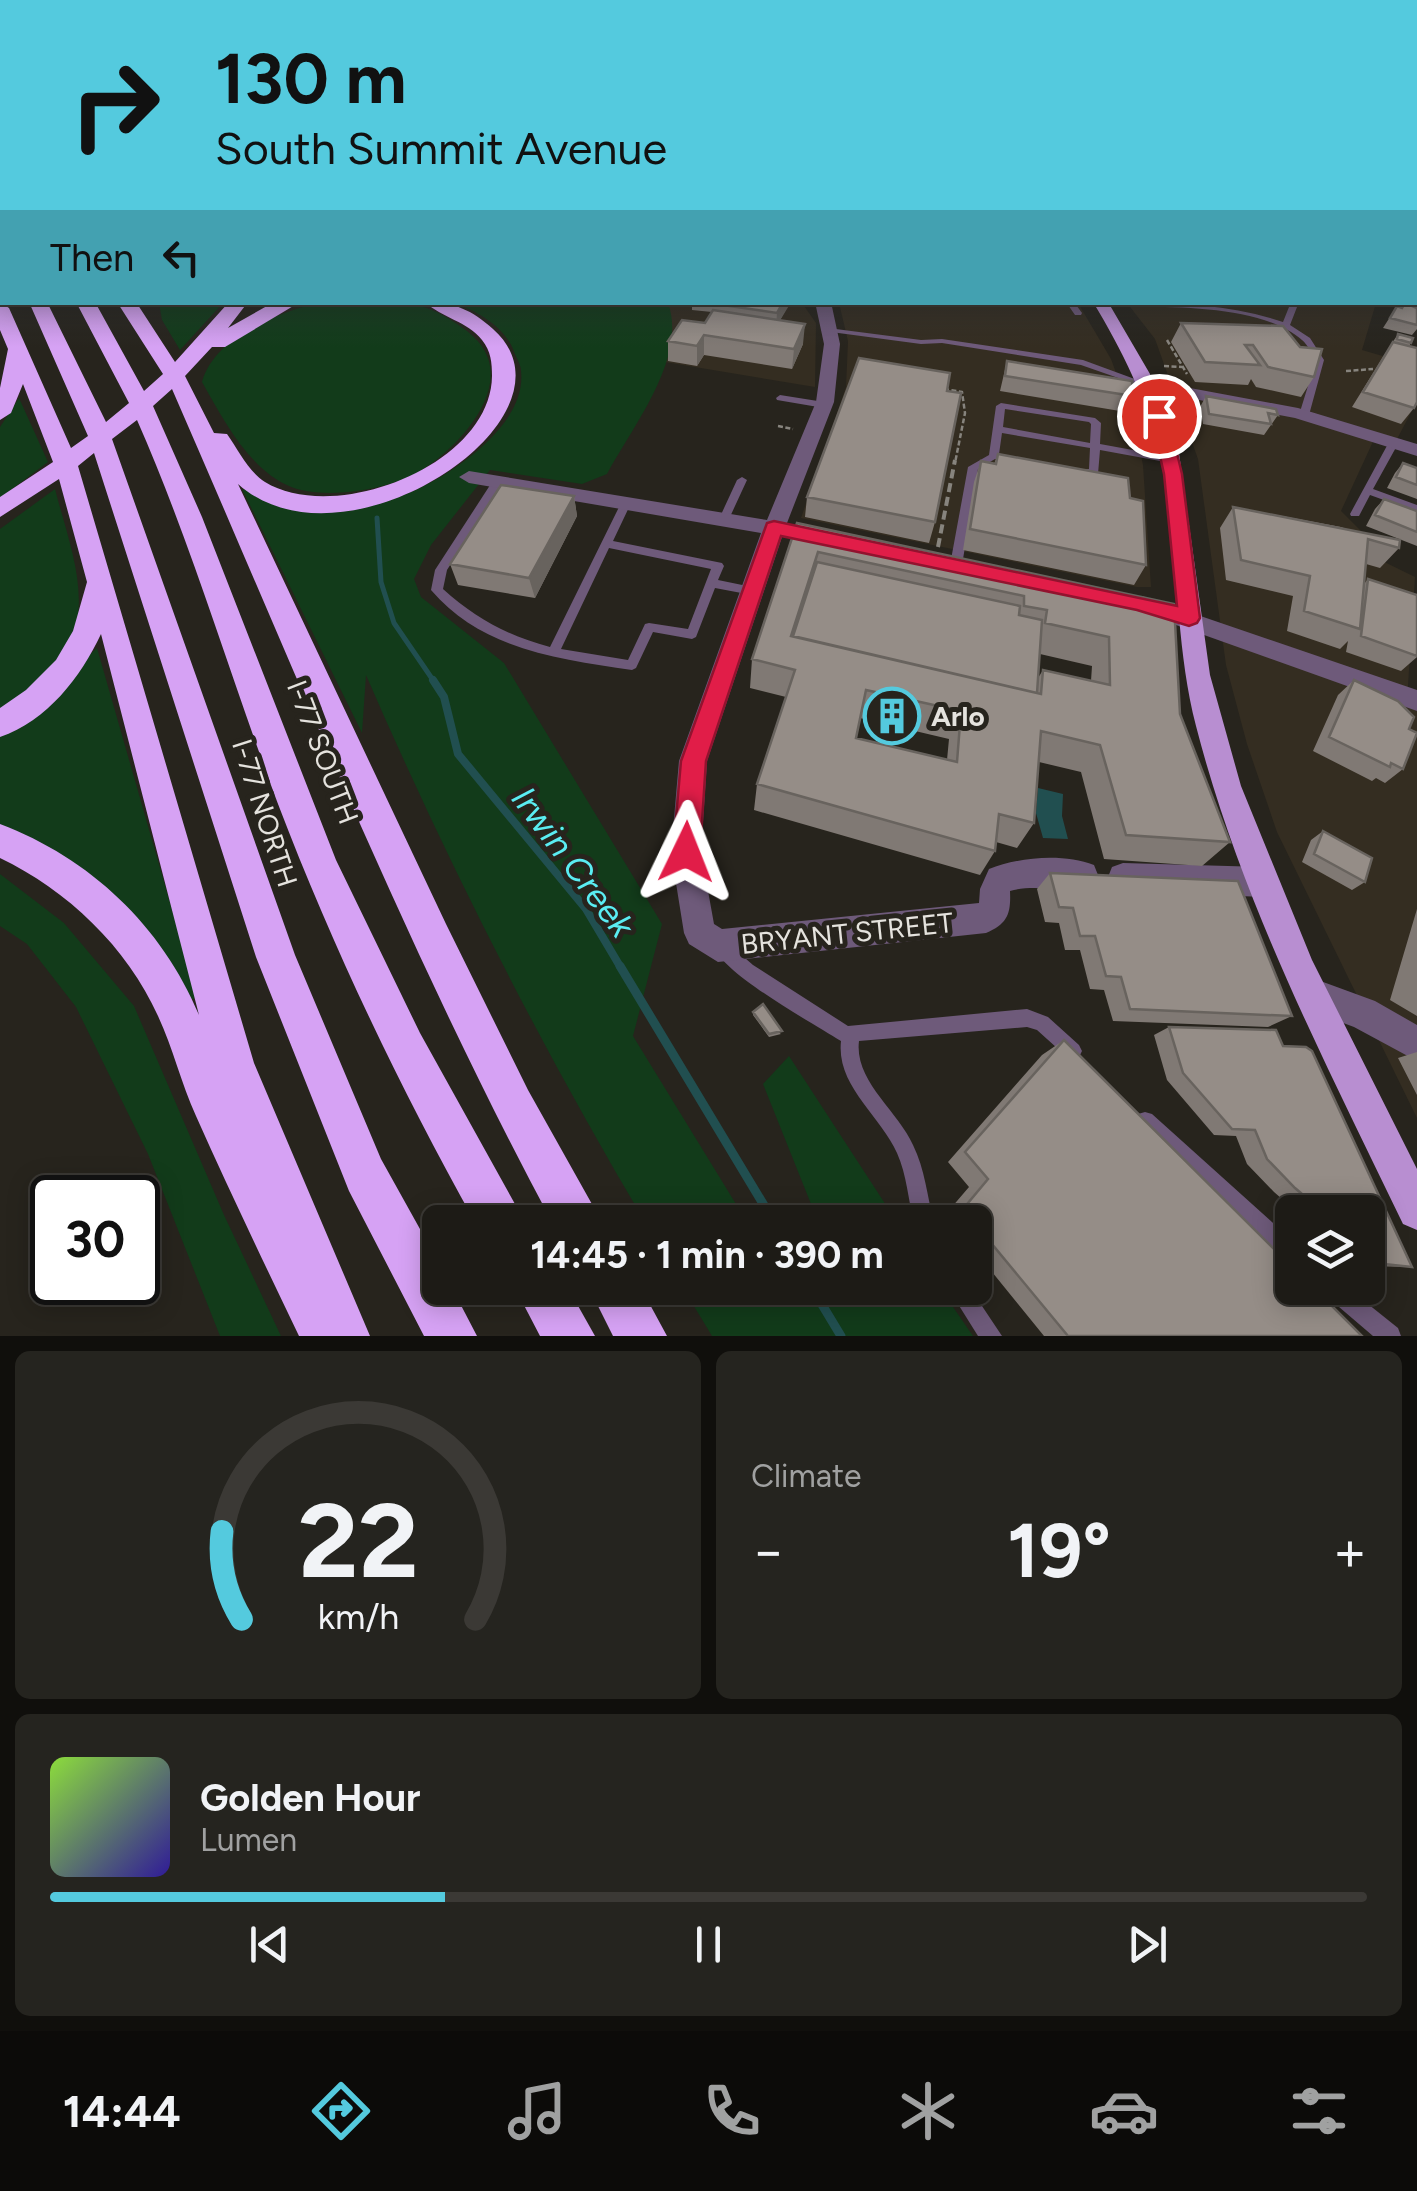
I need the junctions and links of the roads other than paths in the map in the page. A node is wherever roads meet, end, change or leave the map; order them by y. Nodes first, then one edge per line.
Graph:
1 (30, 305) edge
2 (37, 305) edge
3 (87, 305) edge
4 (128, 305) edge
5 (153, 305) edge
6 (235, 305) edge
7 (284, 305) edge
8 (440, 305) edge
9 (825, 305) edge
10 (1072, 305) edge
11 (1102, 305) edge
12 (1127, 305) edge
13 (1294, 305) edge
14 (0, 308) edge
15 (1078, 313) dead end
16 (0, 324) edge
17 (1286, 326) junction
18 (831, 330) junction
19 (18, 348) junction
20 (178, 371) junction
21 (1147, 385) junction
22 (780, 398) dead end
23 (824, 405) junction
24 (0, 413) edge
25 (1304, 414) junction
26 (998, 429) junction
27 (1394, 442) junction
28 (1095, 447) junction
29 (1417, 450) edge
30 (994, 456) junction
31 (1171, 460) junction
32 (1032, 463) edge
33 (1070, 470) edge
34 (469, 476) dead end
35 (742, 480) dead end
36 (498, 481) junction
37 (1368, 491) junction
38 (627, 501) junction
39 (1417, 509) edge
40 (0, 512) edge
41 (1356, 514) dead end
42 (724, 518) junction
43 (774, 528) junction
44 (812, 536) edge
45 (607, 544) junction
46 (951, 561) edge
47 (99, 580) junction
48 (711, 583) junction
49 (752, 591) junction
50 (1119, 599) edge
51 (1189, 618) junction
52 (553, 653) junction
53 (1417, 702) edge
54 (0, 724) edge
55 (0, 840) edge
56 (1263, 882) junction
57 (718, 946) junction
58 (1314, 996) junction
59 (850, 1037) junction
60 (1417, 1044) edge
61 (1091, 1068) edge
62 (1131, 1108) edge
63 (493, 1205) edge
64 (569, 1205) edge
65 (920, 1205) edge
66 (1417, 1210) edge
67 (1275, 1238) edge
68 (551, 1305) edge
69 (623, 1305) edge
70 (970, 1305) edge
71 (1353, 1305) edge
72 (326, 1336) edge
73 (344, 1336) edge
74 (451, 1336) edge
75 (570, 1336) edge
76 (640, 1336) edge
77 (992, 1336) edge
78 (1390, 1336) edge

1 - 16 highway
2 - 74 highway, I-77 NORTH
3 - 63 highway, I-77 SOUTH
4 - 20 highway
5 - 20 highway
6 - 20 highway
7 - 20 highway
8 - 20 highway
9 - 18 street, BRYANT STREET
10 - 15 lane
11 - 21 main road
12 - 17 lane
13 - 17 lane
14 - 19 highway
17 - 25 lane
18 - 21 lane
18 - 23 street, BRYANT STREET
19 - 24 highway
19 - 47 highway
20 - 40 highway
20 - 64 highway
21 - 25 street
21 - 31 main road
22 - 23 lane
23 - 43 street, BRYANT STREET
25 - 27 street
26 - 28 lane
26 - 28 lane
26 - 30 lane
27 - 29 street
27 - 37 lane
28 - 31 lane
28 - 33 lane
30 - 32 lane
30 - 46 lane
31 - 51 main road
34 - 36 street
35 - 42 lane
36 - 38 street
36 - 52 lane
37 - 39 lane
37 - 41 lane
38 - 42 street
38 - 45 lane
42 - 43 street
43 - 44 street
43 - 49 street, BRYANT STREET
45 - 48 lane
45 - 52 lane
47 - 54 highway
47 - 73 highway
48 - 49 lane
48 - 52 lane
49 - 57 street, BRYANT STREET
50 - 51 street
51 - 53 street
51 - 56 main road
55 - 72 highway
56 - 57 street, BRYANT STREET
56 - 58 main road
57 - 59 lane
58 - 60 street
58 - 66 main road
59 - 61 lane
59 - 65 lane
62 - 67 lane
68 - 75 highway
69 - 76 highway
70 - 77 lane
71 - 78 lane

